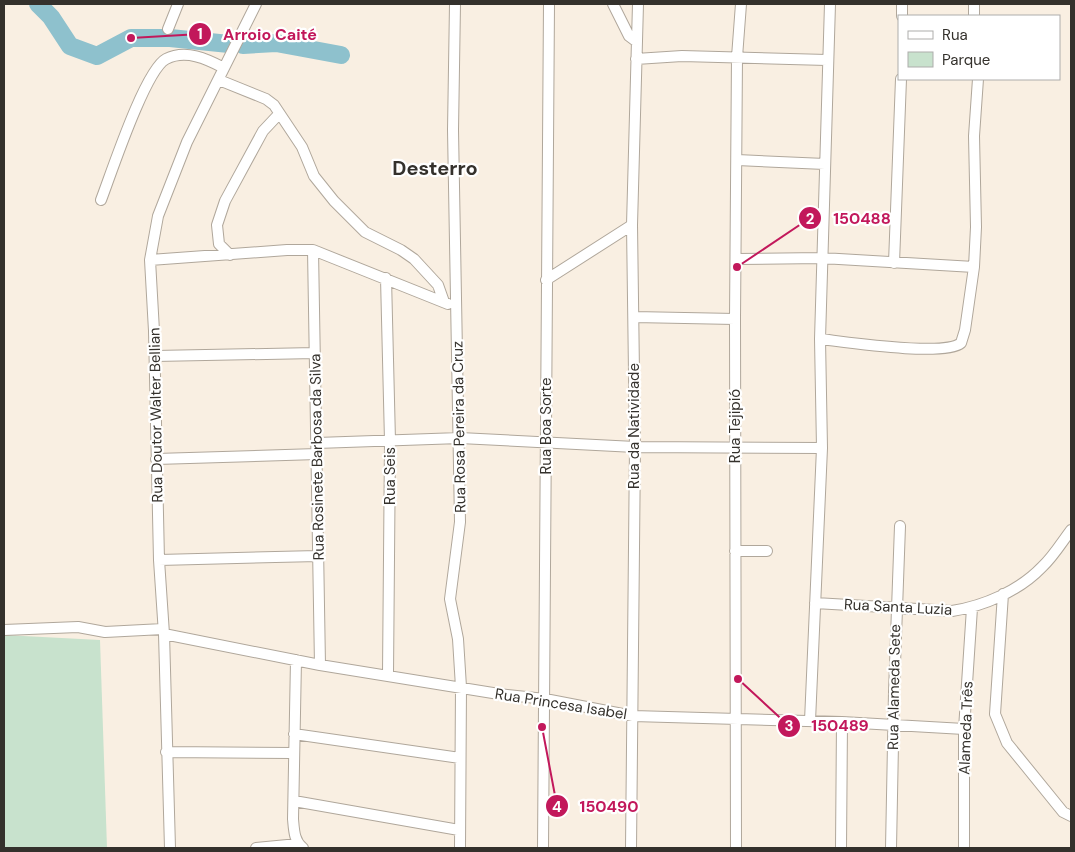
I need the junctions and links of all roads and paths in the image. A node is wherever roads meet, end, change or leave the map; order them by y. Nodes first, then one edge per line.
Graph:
1 (178, 4) edge
2 (256, 4) edge
3 (455, 4) edge
4 (549, 4) edge
5 (613, 4) edge
6 (638, 4) edge
7 (741, 4) edge
8 (830, 4) edge
9 (168, 29) dead end
10 (637, 42) junction
11 (737, 57) junction
12 (636, 59) junction
13 (827, 60) junction
14 (224, 68) junction
15 (219, 80) junction
16 (901, 80) edge
17 (978, 80) edge
18 (279, 114) junction
19 (737, 160) junction
20 (825, 164) junction
21 (101, 200) dead end
22 (632, 225) junction
23 (314, 250) junction
24 (230, 255) junction
25 (822, 258) junction
26 (736, 259) junction
27 (150, 260) junction
28 (894, 263) junction
29 (974, 267) junction
30 (386, 278) junction
31 (546, 280) junction
32 (444, 302) junction
33 (457, 309) junction
34 (634, 317) junction
35 (735, 319) junction
36 (820, 339) junction
37 (315, 353) junction
38 (155, 356) junction
39 (460, 438) junction
40 (390, 441) junction
41 (546, 442) junction
42 (317, 443) junction
43 (635, 447) junction
44 (736, 447) junction
45 (822, 448) junction
46 (317, 454) junction
47 (156, 459) junction
48 (900, 526) dead end
49 (1071, 530) edge
50 (767, 551) dead end
51 (736, 552) junction
52 (318, 556) junction
53 (159, 560) junction
54 (1003, 594) junction
55 (815, 603) junction
56 (896, 608) junction
57 (972, 608) junction
58 (4, 630) edge
59 (163, 631) junction
60 (296, 660) junction
61 (320, 665) junction
62 (388, 675) junction
63 (461, 687) junction
64 (545, 699) junction
65 (633, 716) junction
66 (735, 720) junction
67 (810, 721) junction
68 (842, 722) junction
69 (893, 724) junction
70 (964, 729) junction
71 (294, 734) junction
72 (166, 752) junction
73 (293, 753) junction
74 (460, 758) junction
75 (294, 801) junction
76 (1071, 816) edge
77 (459, 830) junction
78 (301, 846) edge
79 (170, 848) edge
80 (256, 848) edge
81 (460, 848) edge
82 (543, 848) edge
83 (631, 848) edge
84 (736, 848) edge
85 (841, 848) edge
86 (891, 848) edge
87 (964, 848) edge

1 - 9 street
2 - 14 street, Rua Doutor Walter Bellian
3 - 33 street, Rua Rosa Pereira da Cruz
4 - 31 street, Rua Boa Sorte
5 - 10 street
6 - 10 street, Rua da Natividade
7 - 11 street, Rua Tejipió
8 - 13 street
10 - 12 street, Rua da Natividade
11 - 12 street
11 - 13 street
11 - 19 street, Rua Tejipió
12 - 22 street, Rua da Natividade
13 - 20 street
14 - 15 street, Rua Doutor Walter Bellian
14 - 21 street
15 - 18 street
15 - 27 street, Rua Doutor Walter Bellian
16 - 28 street
17 - 29 street
18 - 24 street
18 - 32 street
19 - 20 street
19 - 26 street, Rua Tejipió
20 - 25 street
22 - 31 street
22 - 34 street, Rua da Natividade
23 - 24 street
23 - 30 street
23 - 37 street, Rua Rosinete Barbosa da Silva
24 - 27 street
25 - 26 street
25 - 28 street
25 - 36 street
26 - 35 street, Rua Tejipió
27 - 38 street, Rua Doutor Walter Bellian
28 - 29 street
29 - 36 street
30 - 32 street
30 - 40 street, Rua Seis
31 - 41 street, Rua Boa Sorte
32 - 33 street
33 - 39 street, Rua Rosa Pereira da Cruz
34 - 35 street
34 - 43 street, Rua da Natividade
35 - 44 street, Rua Tejipió
36 - 45 street
37 - 38 street
37 - 42 street, Rua Rosinete Barbosa da Silva
38 - 47 street, Rua Doutor Walter Bellian
39 - 40 street
39 - 41 street
39 - 63 street, Rua Rosa Pereira da Cruz
40 - 42 street
40 - 62 street, Rua Seis
41 - 43 street
41 - 64 street, Rua Boa Sorte
42 - 46 street, Rua Rosinete Barbosa da Silva
43 - 44 street
43 - 65 street, Rua da Natividade
44 - 45 street
44 - 51 street, Rua Tejipió
45 - 55 street
46 - 47 street
46 - 52 street, Rua Rosinete Barbosa da Silva
47 - 53 street, Rua Doutor Walter Bellian
48 - 56 street, Rua Alameda Sete
49 - 54 street, Rua Santa Luzia
50 - 51 street
51 - 66 street, Rua Tejipió
52 - 53 street
52 - 61 street, Rua Rosinete Barbosa da Silva
53 - 59 street, Rua Doutor Walter Bellian
54 - 57 street, Rua Santa Luzia
54 - 76 street
55 - 56 street, Rua Santa Luzia
55 - 67 street
56 - 57 street, Rua Santa Luzia
56 - 69 street, Rua Alameda Sete
57 - 70 street, Alameda Três
58 - 59 street, Rua Princesa Isabel
59 - 60 street, Rua Princesa Isabel
59 - 72 street, Rua Doutor Walter Bellian
60 - 61 street, Rua Princesa Isabel
60 - 71 street
61 - 62 street, Rua Princesa Isabel
62 - 63 street, Rua Princesa Isabel
63 - 64 street, Rua Princesa Isabel
63 - 74 street, Rua Rosa Pereira da Cruz
64 - 65 street, Rua Princesa Isabel
64 - 82 street, Rua Boa Sorte
65 - 66 street, Rua Princesa Isabel
65 - 83 street, Rua da Natividade
66 - 67 street, Rua Princesa Isabel
66 - 84 street, Rua Tejipió
67 - 68 street, Rua Princesa Isabel
68 - 69 street, Rua Princesa Isabel
68 - 85 street
69 - 70 street, Rua Princesa Isabel
69 - 86 street, Rua Alameda Sete
70 - 87 street, Alameda Três
71 - 73 street
71 - 74 street
72 - 73 street
72 - 79 street, Rua Doutor Walter Bellian
73 - 75 street
74 - 77 street, Rua Rosa Pereira da Cruz
75 - 77 street
75 - 78 street
77 - 81 street, Rua Rosa Pereira da Cruz
78 - 80 street

